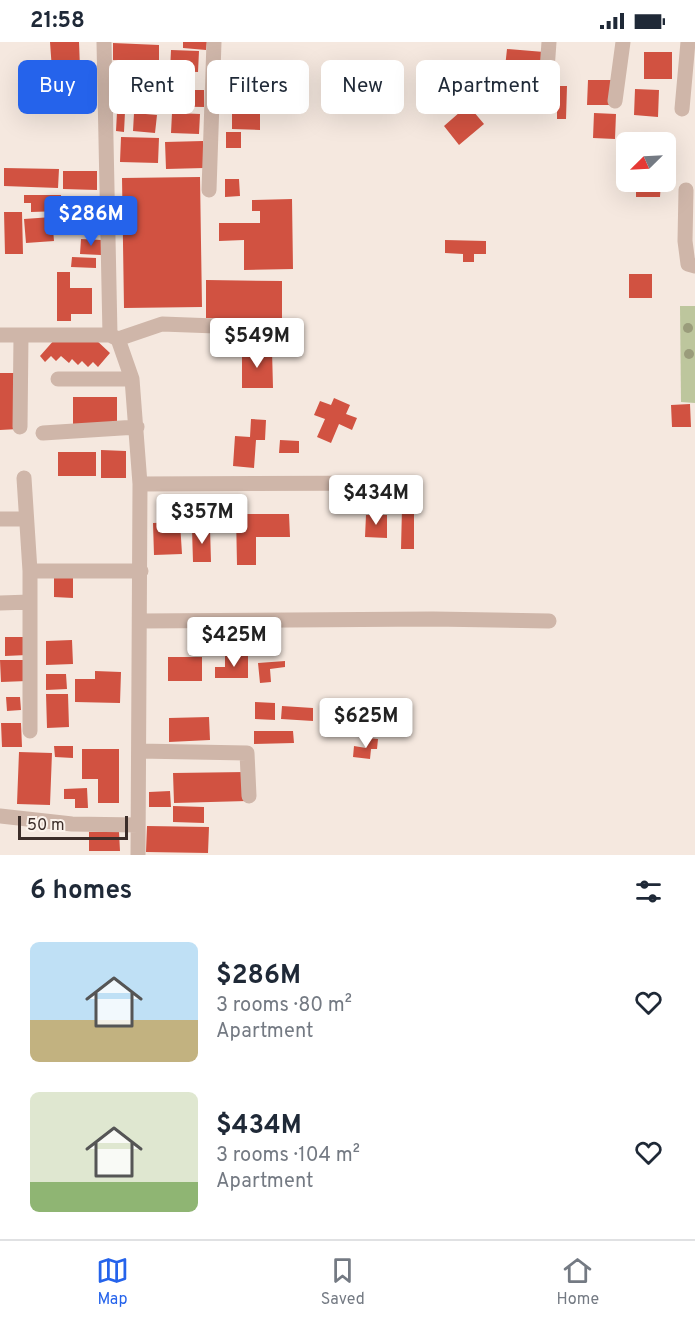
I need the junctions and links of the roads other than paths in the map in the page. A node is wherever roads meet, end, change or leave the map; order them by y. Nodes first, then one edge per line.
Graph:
1 (104, 42) edge
2 (214, 42) edge
3 (549, 42) edge
4 (623, 42) edge
5 (688, 42) edge
6 (548, 60) edge
7 (615, 101) dead end
8 (682, 109) dead end
9 (209, 190) dead end
10 (686, 190) dead end
11 (695, 267) edge
12 (271, 328) dead end
13 (0, 335) edge
14 (21, 336) junction
15 (114, 337) junction
16 (58, 379) dead end
17 (132, 379) junction
18 (20, 427) dead end
19 (137, 427) junction
20 (43, 433) dead end
21 (24, 478) dead end
22 (411, 483) dead end
23 (140, 484) junction
24 (0, 519) edge
25 (26, 519) junction
26 (141, 571) junction
27 (30, 572) junction
28 (30, 602) junction
29 (0, 603) edge
30 (141, 621) junction
31 (549, 621) dead end
32 (30, 731) dead end
33 (139, 751) junction
34 (249, 796) dead end
35 (0, 816) edge
36 (138, 825) junction
37 (138, 855) edge

1 - 15 street
2 - 9 street
3 - 6 street
4 - 7 street
5 - 8 street
10 - 11 street
12 - 15 street
13 - 14 street
14 - 15 street
14 - 18 street
15 - 17 street
16 - 17 street
17 - 19 street
19 - 20 street
19 - 23 street
21 - 25 street
22 - 23 street
23 - 26 street
24 - 25 street
25 - 27 street
26 - 27 street
26 - 30 street
27 - 28 street
28 - 29 street
28 - 32 street
30 - 31 street
30 - 33 street
33 - 34 street
33 - 36 street
35 - 36 street
36 - 37 street

